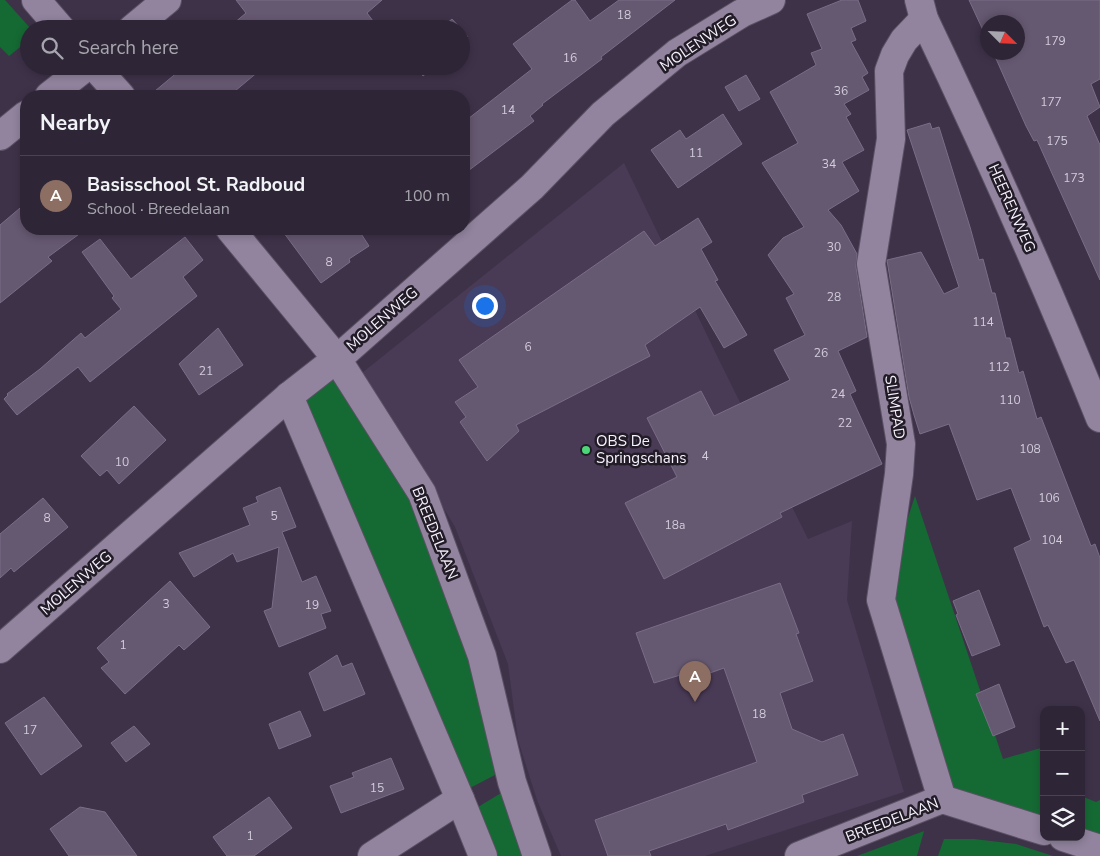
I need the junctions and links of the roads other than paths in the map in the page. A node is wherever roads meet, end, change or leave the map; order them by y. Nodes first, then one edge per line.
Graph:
1 (36, 0) edge
2 (167, 0) edge
3 (771, 0) edge
4 (922, 10) edge
5 (53, 20) edge
6 (143, 20) edge
7 (76, 75) edge
8 (102, 75) edge
9 (57, 90) edge
10 (116, 90) edge
11 (20, 120) edge
12 (0, 136) edge
13 (235, 235) edge
14 (337, 359) junction
15 (289, 396) junction
16 (1100, 418) edge
17 (0, 649) edge
18 (460, 799) junction
19 (942, 799) junction
20 (1040, 830) edge
21 (1075, 841) edge
22 (1100, 849) edge
23 (372, 856) edge
24 (483, 856) edge
25 (537, 856) edge
26 (799, 856) edge

1 - 5 street
2 - 6 street
3 - 14 street, MOLENWEG
4 - 16 street, HEERENWEG
4 - 19 street, SLIMPAD
7 - 9 street
8 - 10 street
11 - 12 street
13 - 14 street, BREEDELAAN
14 - 15 street, MOLENWEG
14 - 25 street, BREEDELAAN
15 - 17 street, MOLENWEG
15 - 18 street
18 - 23 street
18 - 24 street
19 - 20 street, BREEDELAAN
19 - 26 street, BREEDELAAN
21 - 22 street

